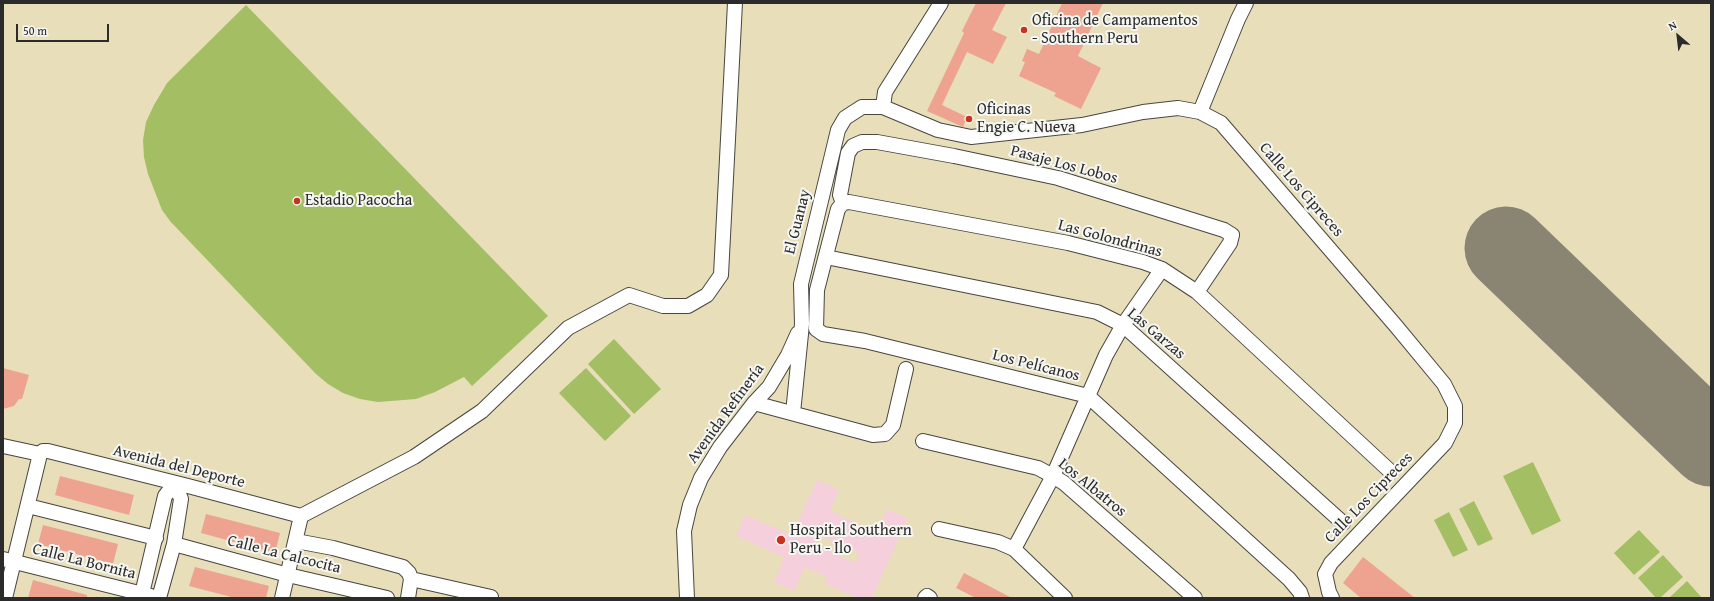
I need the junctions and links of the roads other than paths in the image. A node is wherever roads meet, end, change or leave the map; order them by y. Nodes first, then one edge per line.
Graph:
1 (735, 3) edge
2 (941, 3) edge
3 (1246, 3) edge
4 (883, 107) junction
5 (1200, 112) junction
6 (838, 130) joint
7 (843, 203) junction
8 (826, 257) junction
9 (1162, 269) junction
10 (1197, 292) junction
11 (802, 324) junction
12 (1123, 325) junction
13 (906, 369) dead end
14 (1088, 396) junction
15 (754, 403) junction
16 (793, 413) junction
17 (923, 441) dead end
18 (3, 446) edge
19 (44, 452) junction
20 (1391, 472) dead end
21 (1053, 476) junction
22 (175, 483) junction
23 (28, 506) junction
24 (301, 516) junction
25 (1343, 523) dead end
26 (939, 529) dead end
27 (156, 538) junction
28 (296, 541) junction
29 (174, 544) junction
30 (1014, 548) junction
31 (9, 561) edge
32 (288, 575) junction
33 (411, 579) junction
34 (141, 596) edge
35 (490, 596) dead end
36 (1298, 596) edge
37 (5, 598) edge
38 (158, 598) edge
39 (282, 598) edge
40 (387, 598) edge
41 (408, 598) edge
42 (687, 598) edge
43 (1065, 598) edge
44 (1195, 598) edge
45 (1332, 598) edge

1 - 24 street
2 - 4 street
3 - 5 street
4 - 5 street, Calle Los Cipreces
4 - 6 street, Calle Los Cipreces
5 - 45 street, Calle Los Cipreces
6 - 11 street, El Guanay
7 - 8 street, Los Pelícanos
7 - 9 street, Las Golondrinas
7 - 10 street, Pasaje Los Lobos
8 - 12 street, Las Garzas
8 - 14 street, Los Pelícanos
9 - 10 street, Las Golondrinas
9 - 12 street
10 - 20 street, Las Golondrinas
11 - 15 street, Avenida Refinería
11 - 16 street, El Guanay
12 - 14 street
12 - 25 street, Las Garzas
13 - 16 street
14 - 21 street
14 - 36 street, Los Pelícanos
15 - 16 street
15 - 42 street, Avenida Refinería
17 - 21 street, Los Albatros
18 - 19 street, Avenida del Deporte
19 - 22 street, Avenida del Deporte
19 - 23 street
21 - 30 street
21 - 44 street, Los Albatros
22 - 24 street, Avenida del Deporte
22 - 27 street
22 - 29 street
23 - 27 street
23 - 31 street
24 - 28 street
26 - 30 street
27 - 34 street
28 - 32 street
28 - 33 street
29 - 32 street, Calle La Calcocita
29 - 38 street
30 - 43 street
31 - 34 street, Calle La Bornita
31 - 37 street
32 - 39 street
32 - 40 street, Calle La Calcocita
33 - 35 street
33 - 41 street
34 - 38 street, Calle La Bornita

